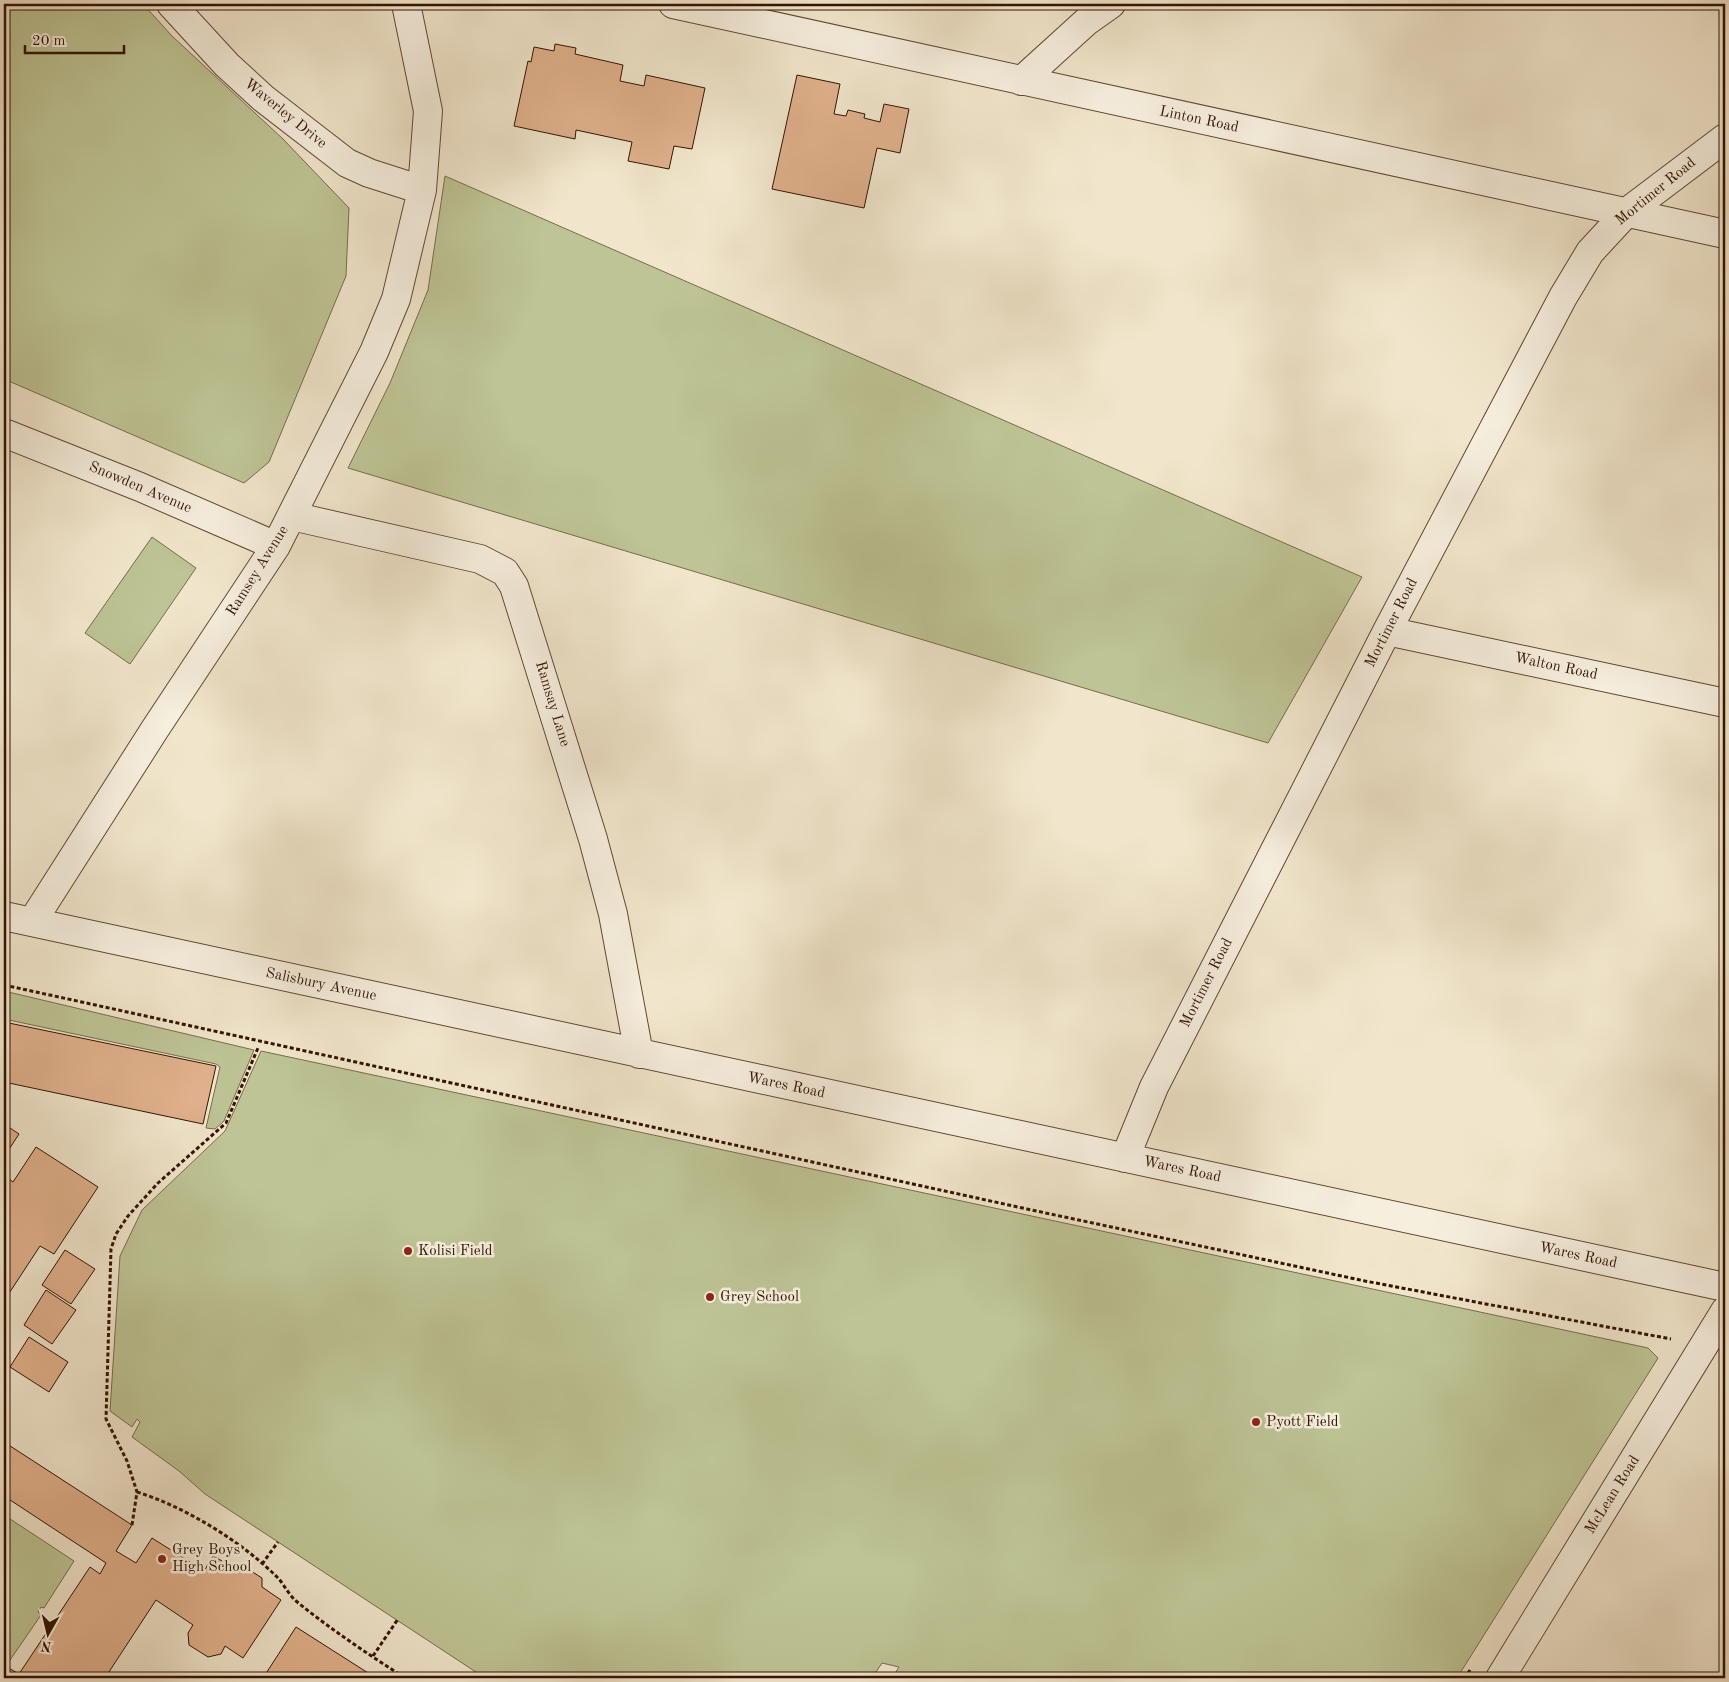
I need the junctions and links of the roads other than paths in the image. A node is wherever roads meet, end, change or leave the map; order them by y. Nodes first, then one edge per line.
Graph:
1 (171, 4) edge
2 (406, 4) edge
3 (674, 4) edge
4 (1111, 4) edge
5 (1021, 81) junction
6 (1725, 138) edge
7 (422, 190) junction
8 (1627, 212) junction
9 (1725, 234) edge
10 (4, 433) edge
11 (292, 516) junction
12 (276, 546) junction
13 (1387, 631) junction
14 (1725, 703) edge
15 (4, 916) edge
16 (32, 922) junction
17 (639, 1054) junction
18 (1125, 1158) junction
19 (1725, 1287) edge
20 (1725, 1311) edge
21 (1500, 1678) edge

1 - 7 street, Waverley Drive
2 - 7 street, Ramsey Avenue
3 - 5 street, Linton Road
4 - 5 street
5 - 8 street, Linton Road
6 - 8 street, Mortimer Road
7 - 11 street, Ramsey Avenue
8 - 9 street, Linton Road
8 - 13 street, Mortimer Road
10 - 12 street, Snowden Avenue
11 - 12 street, Ramsey Avenue
11 - 17 street, Ramsay Lane
12 - 16 street, Ramsey Avenue
13 - 14 street, Walton Road
13 - 18 street, Mortimer Road
15 - 16 street, Salisbury Avenue
16 - 17 street, Salisbury Avenue
17 - 18 street, Wares Road
18 - 19 street, Wares Road
20 - 21 street, McLean Road

